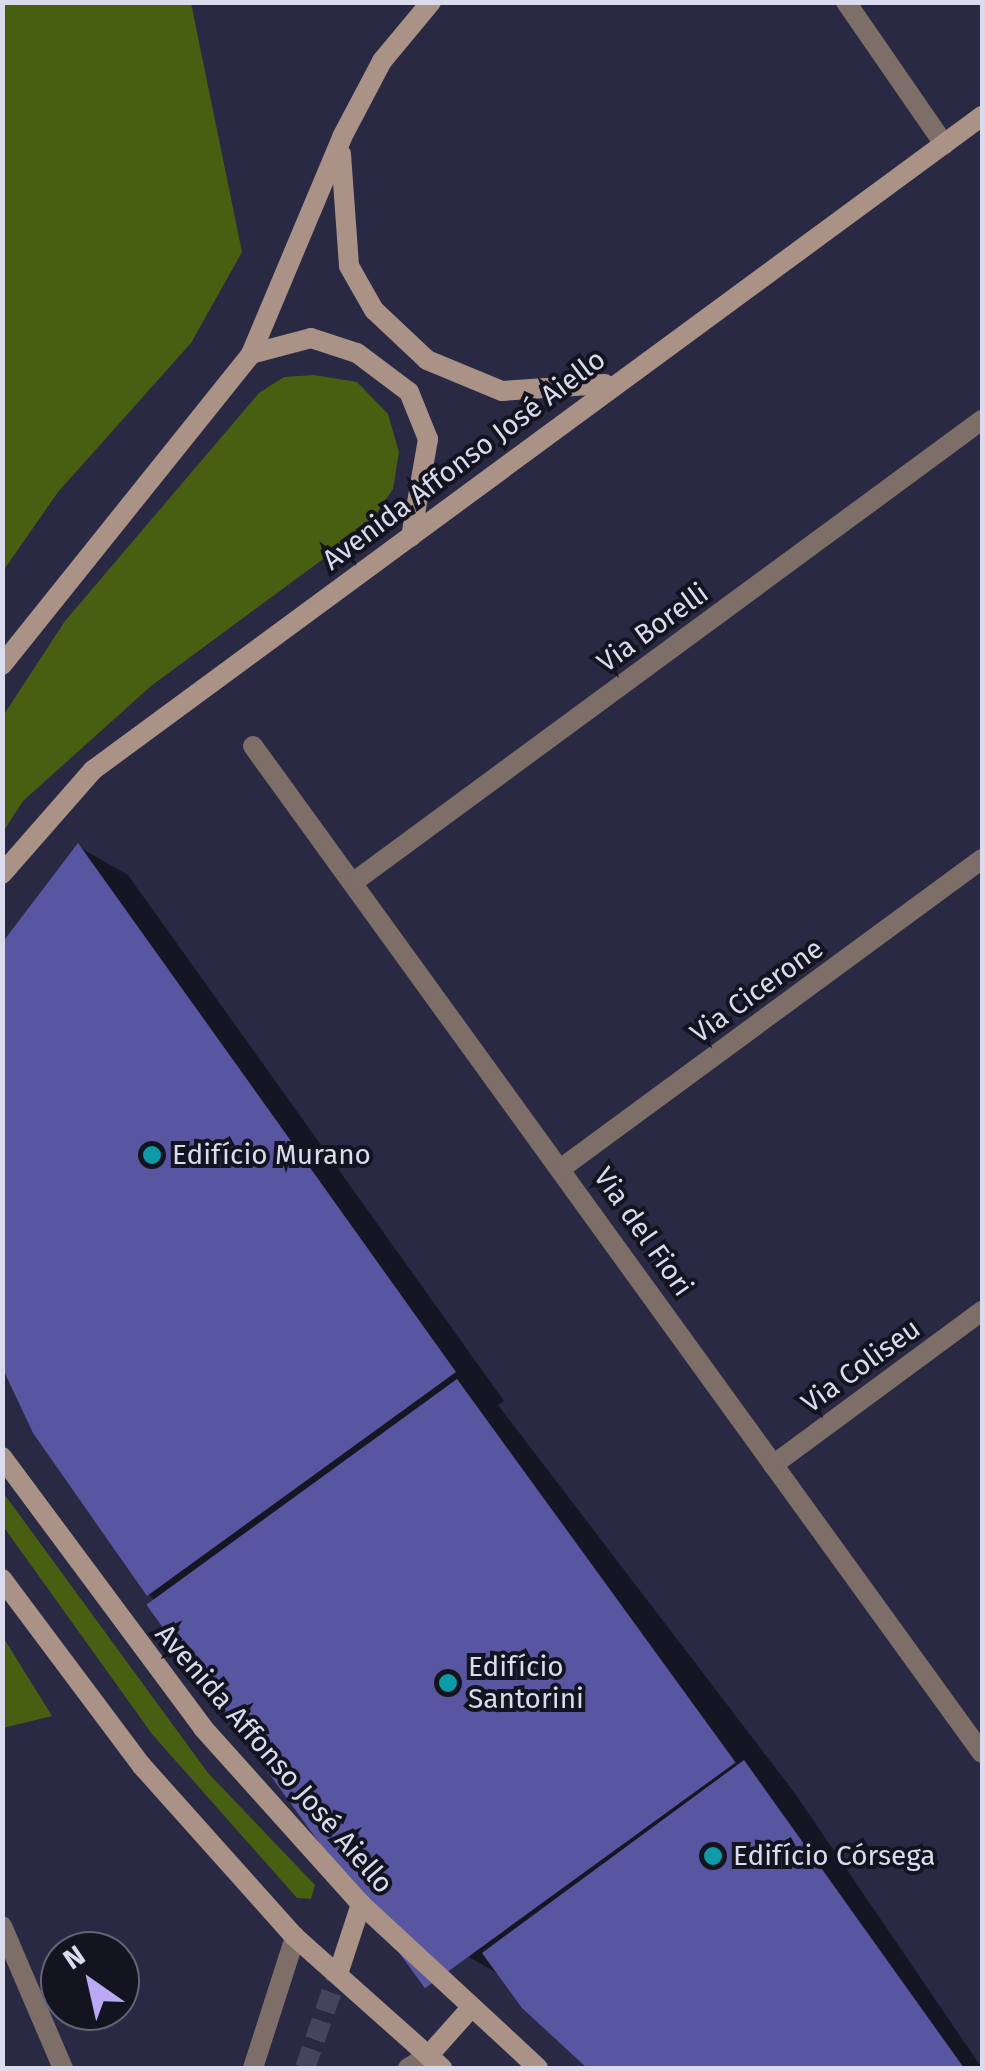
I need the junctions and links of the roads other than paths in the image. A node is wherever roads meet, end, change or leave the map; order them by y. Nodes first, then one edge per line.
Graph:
1 (431, 2) edge
2 (846, 2) edge
3 (982, 116) edge
4 (342, 137) junction
5 (944, 144) junction
6 (251, 354) junction
7 (608, 384) junction
8 (982, 420) edge
9 (411, 537) junction
10 (2, 665) edge
11 (253, 746) dead end
12 (982, 859) edge
13 (2, 874) edge
14 (356, 881) junction
15 (563, 1166) junction
16 (982, 1311) edge
17 (2, 1457) edge
18 (773, 1465) junction
19 (2, 1579) edge
20 (982, 1752) edge
21 (361, 1904) junction
22 (2, 1926) edge
23 (295, 1937) junction
24 (338, 1974) junction
25 (470, 2009) junction
26 (436, 2062) edge
27 (60, 2068) edge
28 (253, 2068) edge
29 (408, 2068) edge
30 (538, 2068) edge

1 - 4 street
2 - 5 street
3 - 5 street, Avenida Affonso José Aiello
4 - 6 street
4 - 7 street
5 - 7 street, Avenida Affonso José Aiello
6 - 9 street
6 - 10 street
7 - 9 street, Avenida Affonso José Aiello
8 - 14 street, Via Borelli
9 - 13 street, Avenida Affonso José Aiello
11 - 14 street, Via del Fiori
12 - 15 street, Via Cicerone
14 - 15 street, Via del Fiori
15 - 18 street, Via del Fiori
16 - 18 street, Via Coliseu
17 - 21 street, Avenida Affonso José Aiello
18 - 20 street, Via del Fiori
19 - 23 street
21 - 24 street
21 - 25 street, Avenida Affonso José Aiello
22 - 27 street
23 - 24 street
23 - 28 street
24 - 26 street
25 - 26 street
25 - 30 street, Avenida Affonso José Aiello
26 - 29 street

